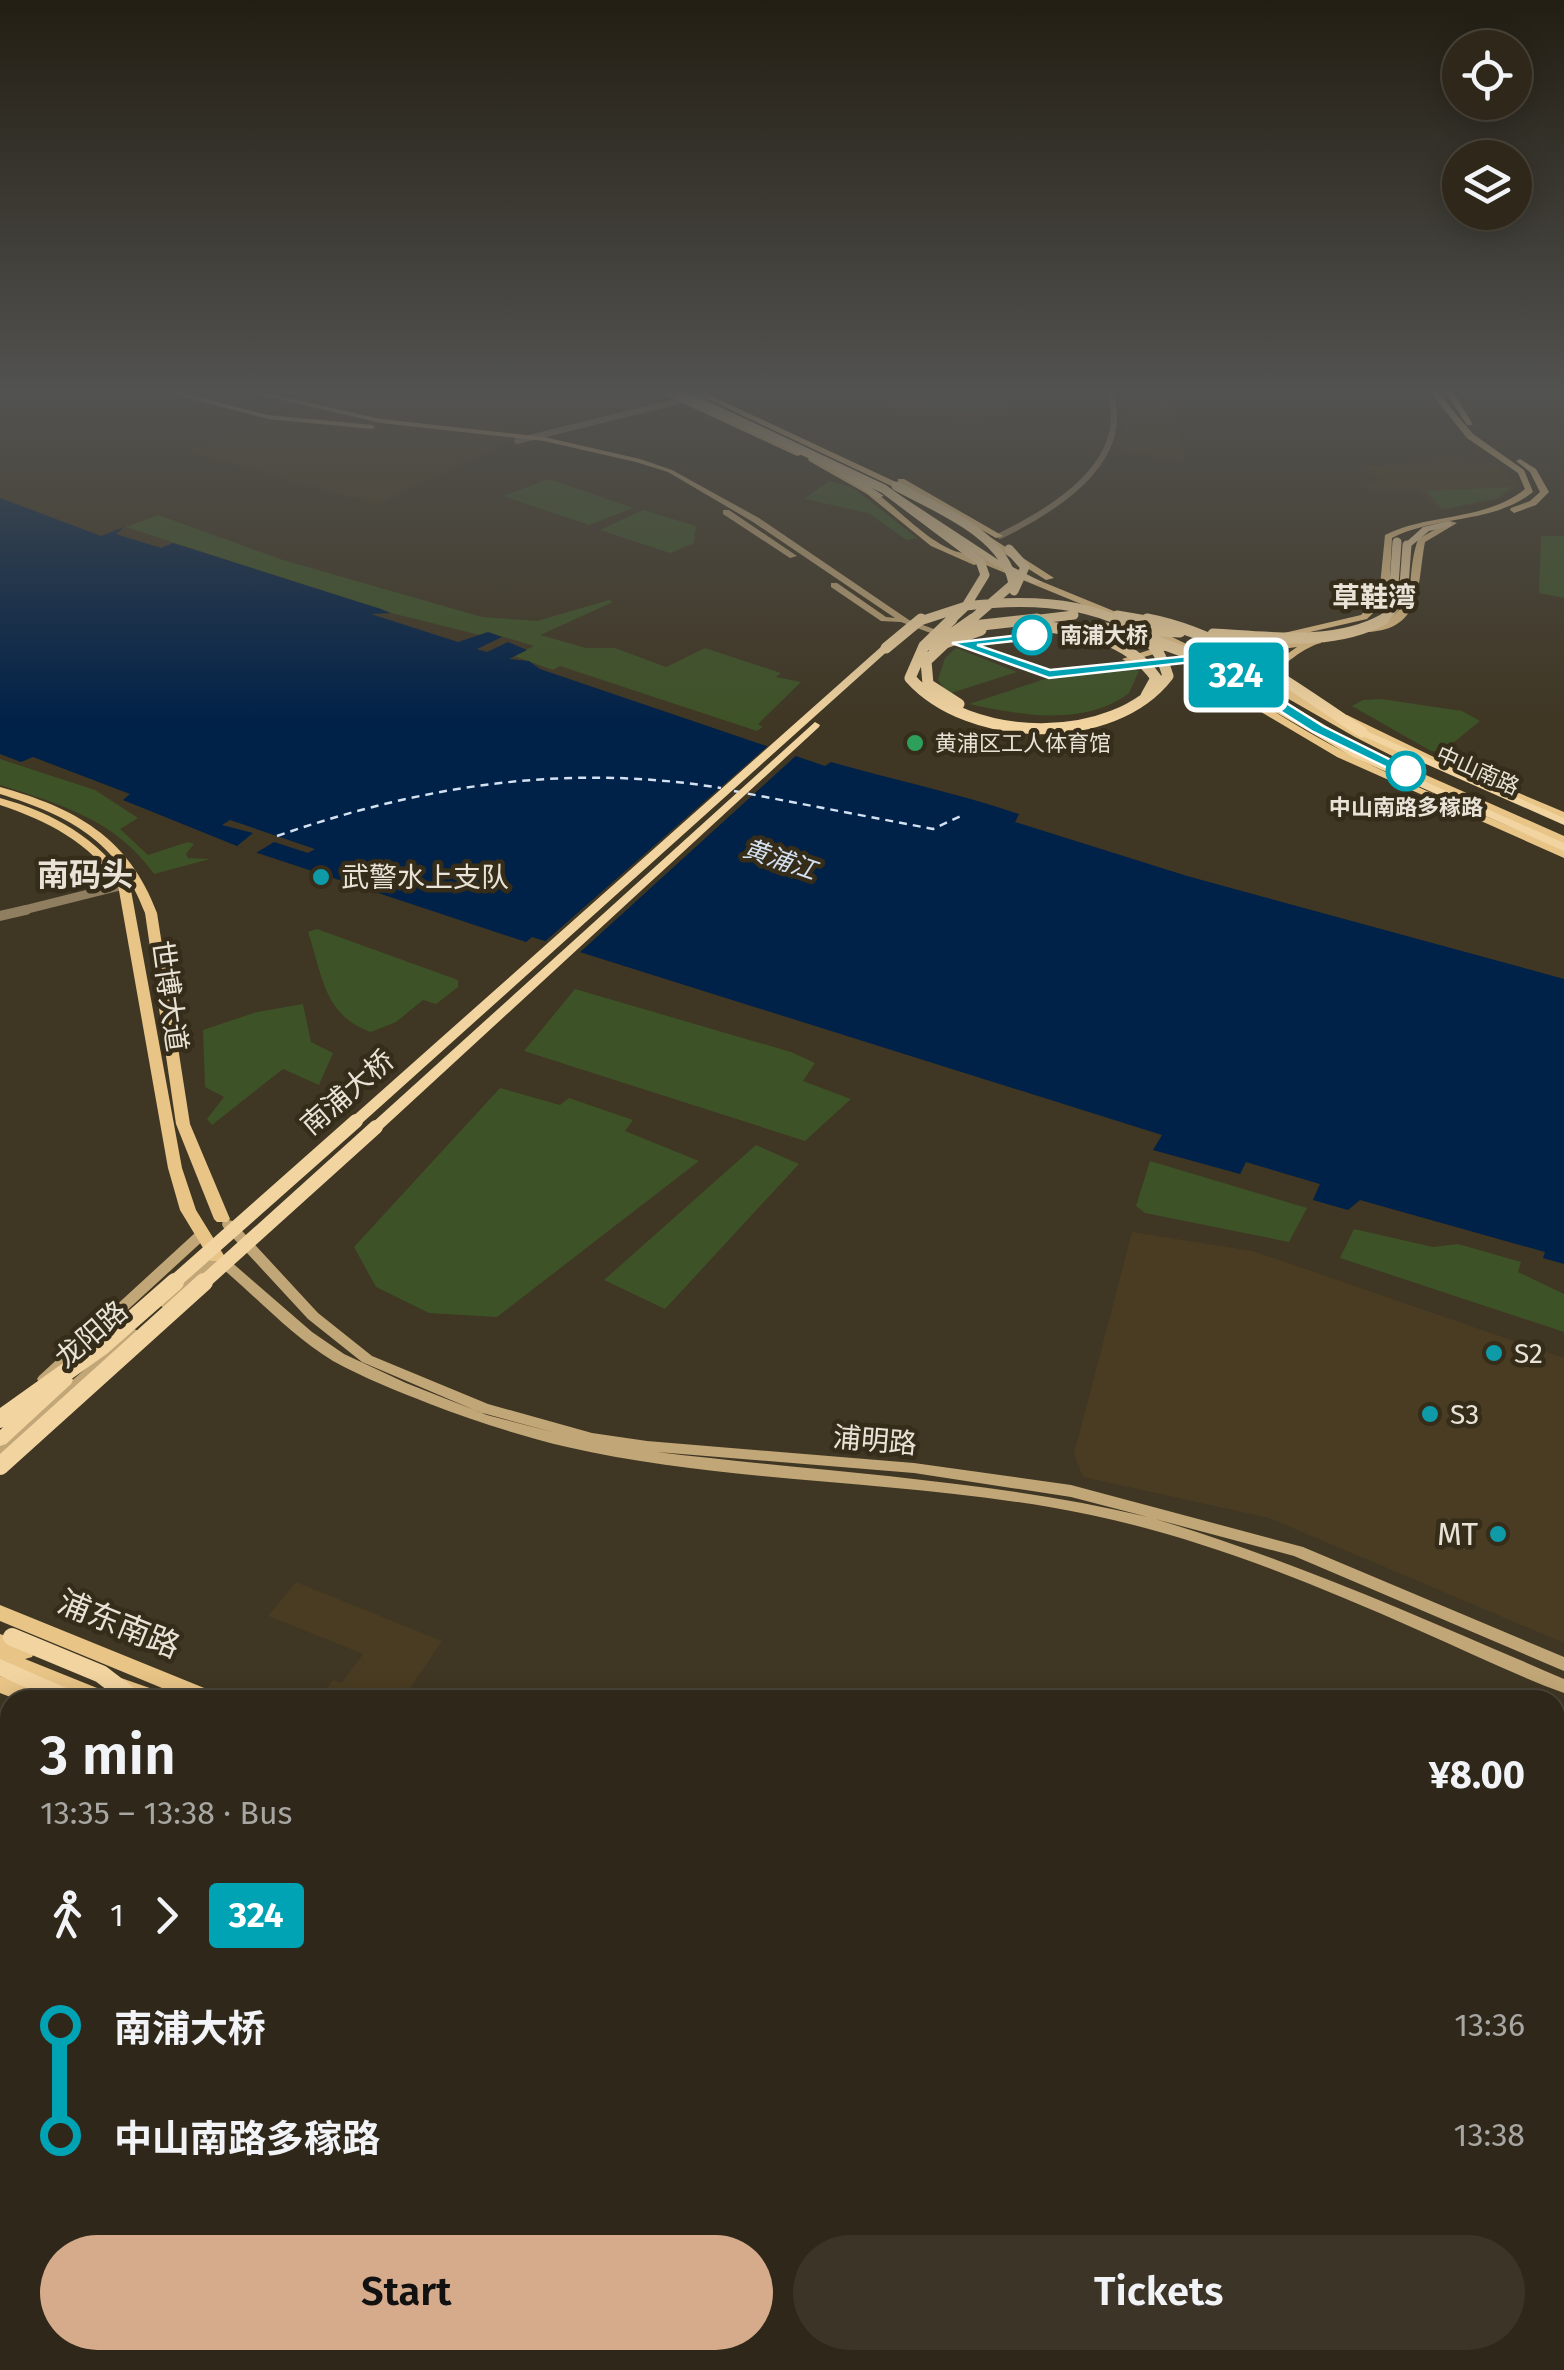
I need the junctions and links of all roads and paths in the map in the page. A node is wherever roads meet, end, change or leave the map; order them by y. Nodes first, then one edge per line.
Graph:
1 (727, 504) edge
2 (884, 504) edge
3 (899, 504) edge
4 (905, 504) edge
5 (907, 504) edge
6 (913, 504) edge
7 (914, 504) edge
8 (914, 504) edge
9 (935, 504) edge
10 (945, 504) edge
11 (1063, 504) edge
12 (1508, 504) edge
13 (1531, 504) edge
14 (1416, 524) junction
15 (1448, 524) junction
16 (1000, 536) junction
17 (956, 543) junction
18 (1402, 544) junction
19 (973, 562) junction
20 (996, 568) junction
21 (1037, 577) junction
22 (1058, 581) junction
23 (998, 601) junction
24 (969, 602) junction
25 (996, 622) junction
26 (1034, 626) junction
27 (1155, 632) junction
28 (1314, 642) junction
29 (929, 645) junction
30 (1171, 646) junction
31 (1210, 654) junction
32 (1128, 659) junction
33 (1273, 669) junction
34 (1047, 672) junction
35 (1265, 682) junction
36 (0, 790) edge
37 (0, 802) edge
38 (1564, 823) edge
39 (1564, 847) edge
40 (141, 882) junction
41 (124, 885) junction
42 (0, 916) edge
43 (222, 1218) joint
44 (201, 1235) junction
45 (217, 1257) junction
46 (102, 1347) junction
47 (0, 1419) edge
48 (0, 1428) edge
49 (0, 1440) edge
50 (0, 1451) edge
51 (0, 1466) edge
52 (0, 1613) edge
53 (0, 1633) edge
54 (0, 1642) edge
55 (0, 1656) edge
56 (1564, 1664) edge
57 (1, 1680) edge
58 (1564, 1686) edge
59 (37, 1690) edge
60 (80, 1690) edge
61 (122, 1690) edge
62 (132, 1690) edge
63 (188, 1690) edge

1 - 34 main road
2 - 19 main road, 中山南路
3 - 17 main road, 中山南路
4 - 24 highway, bridge
5 - 17 highway, bridge
6 - 21 highway, bridge
7 - 21 main road, 中山南路
8 - 23 highway, bridge
9 - 23 highway, bridge
10 - 16 main road, 中山南路
11 - 16 street
12 - 14 main road
13 - 15 main road
14 - 18 highway
14 - 31 main road
15 - 18 highway
15 - 28 main road
16 - 22 main road, 中山南路
17 - 19 main road
17 - 20 main road, 中山南路
17 - 24 highway, bridge
18 - 25 highway, bridge
18 - 26 highway, bridge
19 - 20 main road, 中山南路
20 - 21 main road, 中山南路
21 - 22 main road, 中山南路
21 - 27 main road, 中山南路
22 - 31 main road, 中山南路
23 - 29 highway, bridge
24 - 29 highway, 南浦大桥, bridge
25 - 29 highway, bridge
25 - 38 highway, bridge
26 - 29 highway, 南浦大桥, bridge
26 - 39 highway, bridge
26 - 51 highway, 南浦大桥, bridge
27 - 30 main road
27 - 31 main road, 中山南路
28 - 31 main road
28 - 33 main road
29 - 46 highway, 南浦大桥, bridge
30 - 31 main road
30 - 32 main road
31 - 32 main road
31 - 34 main road
31 - 35 main road, 中山南路
31 - 39 main road, 中山南路
32 - 34 main road
33 - 35 main road
33 - 38 main road, 中山南路
35 - 38 main road, 中山南路
36 - 40 main road, 世博大道
37 - 41 main road, 世博大道
40 - 41 street
40 - 43 main road, 世博大道
41 - 42 street
41 - 44 main road, 世博大道
43 - 56 main road, 浦明路
44 - 45 main road, 世博大道
44 - 48 main road, 龙阳路
45 - 50 main road, 龙阳路
45 - 58 main road, 浦明路
46 - 47 highway, bridge
46 - 49 highway, 南浦大桥, bridge
52 - 63 main road, 浦东南路
53 - 61 highway, bridge
54 - 62 main road, 浦东南路
55 - 60 main road
57 - 59 highway

